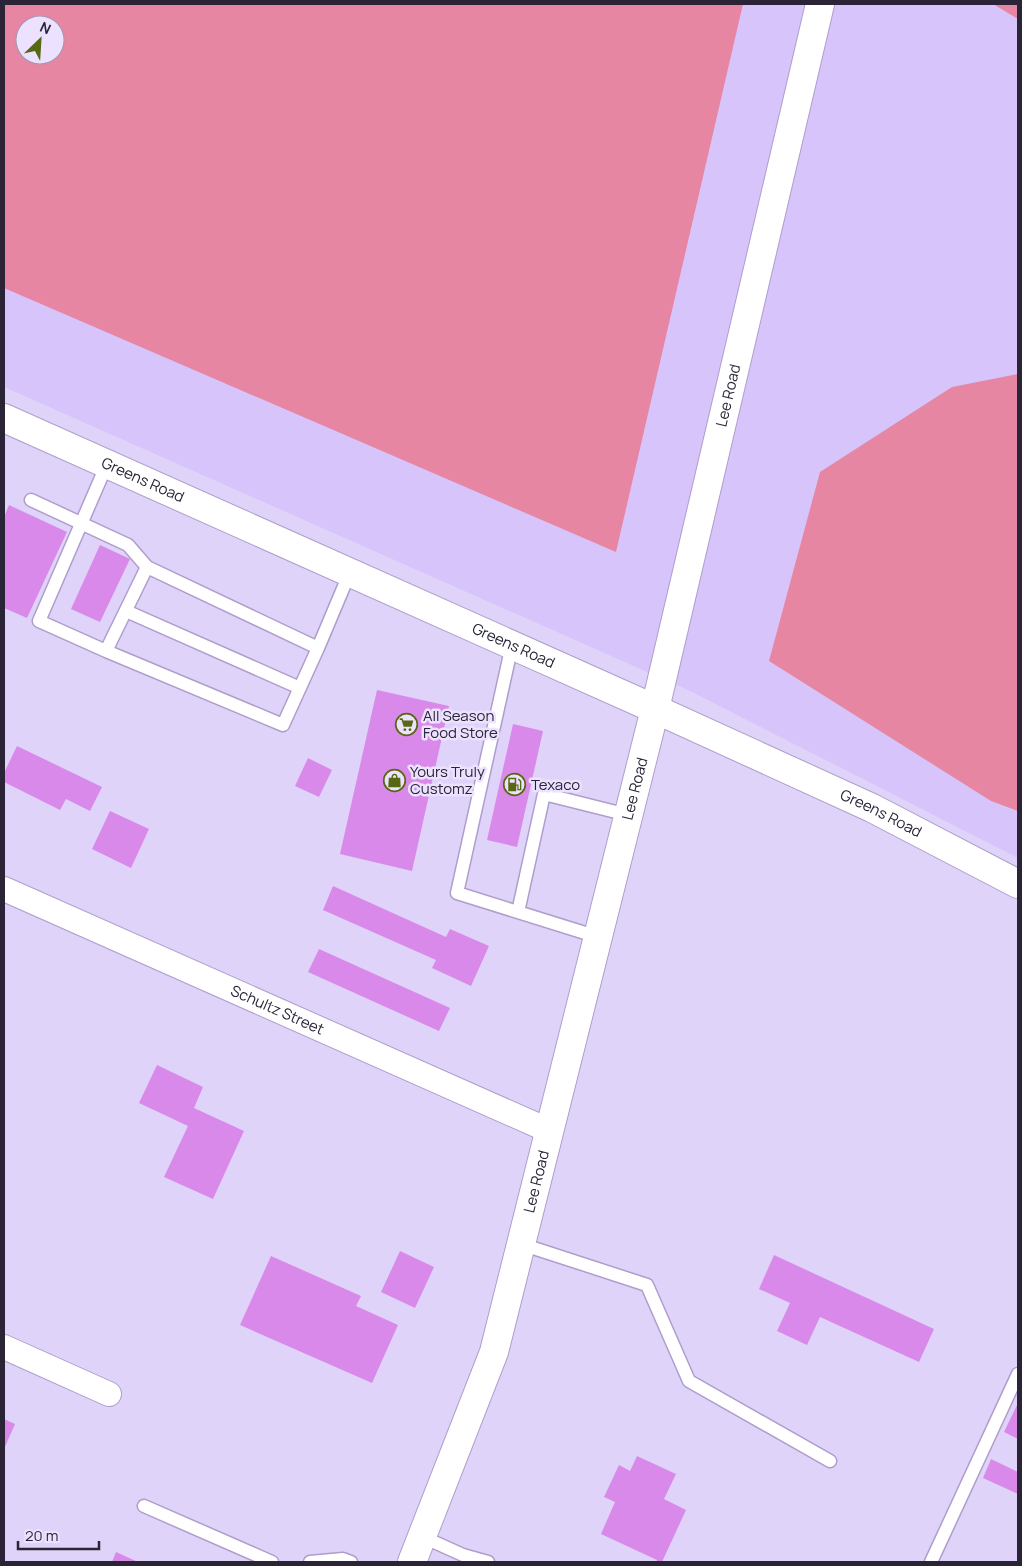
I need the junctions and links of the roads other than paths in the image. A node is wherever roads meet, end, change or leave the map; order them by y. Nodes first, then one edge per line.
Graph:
1 (820, 4) edge
2 (4, 418) edge
3 (107, 464) junction
4 (31, 500) dead end
5 (82, 524) junction
6 (147, 567) junction
7 (350, 572) junction
8 (126, 611) junction
9 (512, 645) junction
10 (318, 648) junction
11 (106, 651) junction
12 (300, 688) junction
13 (655, 709) junction
14 (628, 815) junction
15 (1018, 884) edge
16 (4, 889) edge
17 (518, 912) junction
18 (598, 937) junction
19 (550, 1131) junction
20 (521, 1244) junction
21 (4, 1347) edge
22 (1018, 1374) edge
23 (108, 1394) dead end
24 (830, 1460) dead end
25 (144, 1506) dead end
26 (423, 1537) junction
27 (346, 1561) edge
28 (272, 1562) edge
29 (310, 1562) edge
30 (412, 1562) edge
31 (488, 1562) edge
32 (931, 1562) edge

1 - 13 main road, Lee Road
2 - 3 main road, Greens Road
3 - 5 lane
3 - 7 main road, Greens Road
4 - 5 lane
5 - 6 lane
5 - 11 lane
6 - 8 lane
6 - 10 lane
7 - 9 main road, Greens Road
7 - 10 lane
8 - 11 lane
8 - 12 lane
9 - 13 main road, Greens Road
9 - 17 lane
10 - 12 lane
11 - 12 lane
13 - 14 main road, Lee Road
13 - 15 main road, Greens Road
14 - 17 lane
14 - 18 main road, Lee Road
16 - 19 street, Schultz Street
17 - 18 lane
18 - 19 main road, Lee Road
19 - 20 main road, Lee Road
20 - 24 lane
20 - 26 main road, Lee Road
21 - 23 street
22 - 32 lane
25 - 28 lane
26 - 30 main road, Lee Road
26 - 31 lane
27 - 29 lane

